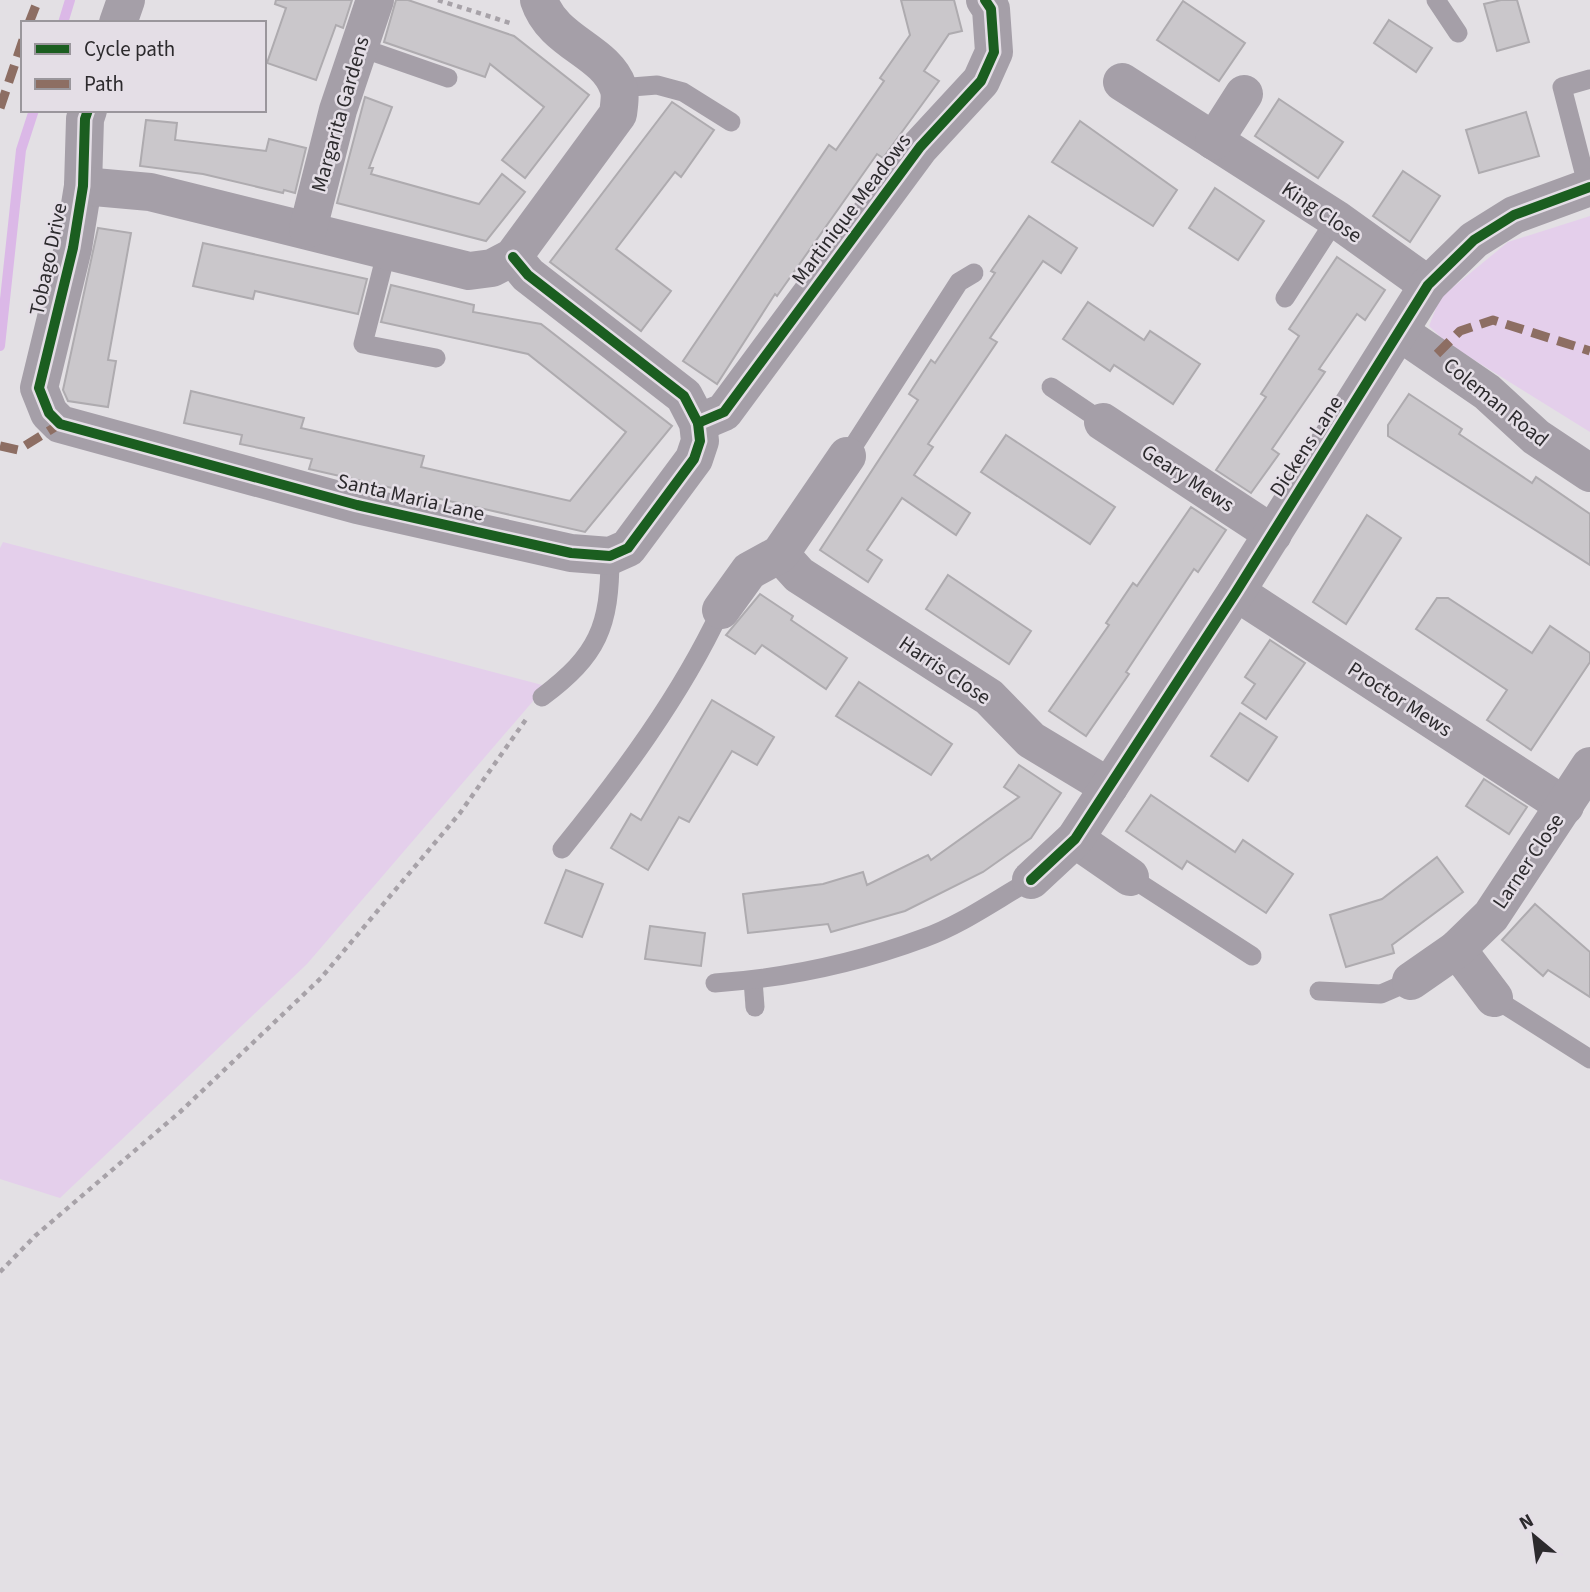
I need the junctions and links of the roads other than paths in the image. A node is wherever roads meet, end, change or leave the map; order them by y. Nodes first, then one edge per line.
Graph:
1 (126, 0) edge
2 (375, 0) edge
3 (539, 0) edge
4 (985, 0) edge
5 (1436, 0) edge
6 (119, 21) edge
7 (1458, 33) dead end
8 (359, 47) junction
9 (448, 79) dead end
10 (1590, 79) edge
11 (1122, 82) dead end
12 (619, 88) junction
13 (1244, 94) dead end
14 (88, 112) edge
15 (731, 122) dead end
16 (1214, 141) junction
17 (83, 186) junction
18 (1589, 188) edge
19 (1336, 219) junction
20 (308, 229) junction
21 (387, 250) junction
22 (513, 257) junction
23 (974, 273) dead end
24 (1428, 285) junction
25 (1284, 298) dead end
26 (1401, 333) junction
27 (436, 358) dead end
28 (1051, 387) dead end
29 (49, 413) joint
30 (1103, 422) joint
31 (698, 423) junction
32 (847, 456) joint
33 (1590, 473) edge
34 (1273, 534) junction
35 (779, 555) junction
36 (610, 556) junction
37 (1236, 592) junction
38 (720, 610) joint
39 (542, 697) road end
40 (1590, 767) edge
41 (1110, 787) junction
42 (1565, 806) junction
43 (1075, 839) junction
44 (562, 849) dead end
45 (1130, 877) joint
46 (1031, 880) joint
47 (1457, 949) junction
48 (1252, 956) dead end
49 (753, 980) junction
50 (1411, 981) joint
51 (715, 983) dead end
52 (1319, 991) dead end
53 (1494, 999) joint
54 (755, 1007) dead end
55 (1590, 1059) edge

1 - 6 street
2 - 8 street, Margarita Gardens
3 - 12 street
4 - 31 street, Martinique Meadows
5 - 7 lane
8 - 9 lane
8 - 20 street, Margarita Gardens
10 - 18 lane
11 - 16 street, King Close
12 - 15 lane
12 - 22 street
13 - 16 street
14 - 17 street, Tobago Drive
16 - 19 street, King Close
17 - 20 street
17 - 29 street, Tobago Drive
18 - 24 street, Dickens Lane
19 - 24 street, King Close
19 - 25 lane
20 - 21 street
21 - 22 street
21 - 27 lane
22 - 31 street
23 - 32 lane
24 - 26 street, Dickens Lane
26 - 33 street, Coleman Road
26 - 34 street, Dickens Lane
28 - 30 lane
29 - 36 street, Santa Maria Lane
30 - 34 street, Geary Mews
31 - 36 street
32 - 35 street
34 - 37 street, Dickens Lane
35 - 38 street
35 - 41 street, Harris Close
36 - 39 lane
37 - 41 street, Dickens Lane
37 - 42 street, Proctor Mews
38 - 44 lane
40 - 42 street, Larner Close
41 - 43 street, Dickens Lane
42 - 47 street, Larner Close
43 - 45 street
43 - 46 street, Dickens Lane
45 - 48 lane
46 - 49 lane
47 - 50 street, Larner Close
47 - 53 street
49 - 51 lane
49 - 54 lane
50 - 52 lane, Larner Close
53 - 55 lane

